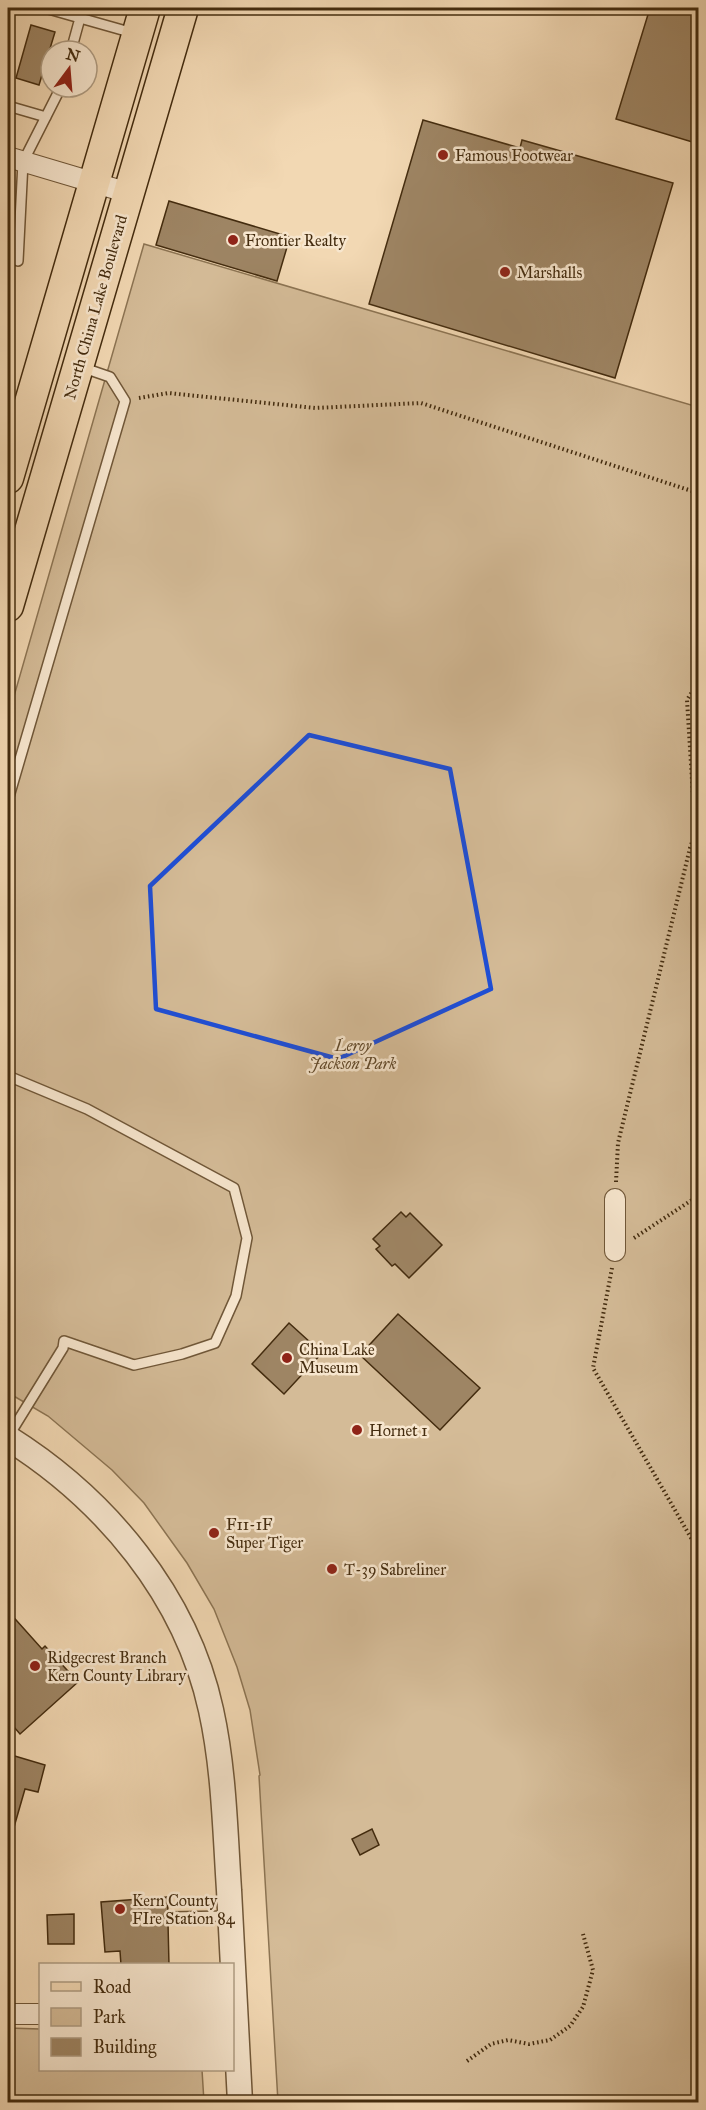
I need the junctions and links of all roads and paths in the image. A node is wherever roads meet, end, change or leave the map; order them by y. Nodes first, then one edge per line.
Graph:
1 (9, 8) edge
2 (45, 8) edge
3 (183, 8) edge
4 (8, 13) edge
5 (80, 18) junction
6 (141, 21) edge
7 (74, 39) edge
8 (55, 99) edge
9 (8, 106) edge
10 (46, 117) junction
11 (15, 159) edge
12 (94, 182) junction
13 (129, 192) junction
14 (18, 261) dead end
15 (78, 366) junction
16 (125, 401) junction
17 (8, 478) edge
18 (699, 493) edge
19 (8, 606) edge
20 (699, 682) edge
21 (8, 800) edge
22 (697, 827) edge
23 (8, 1076) edge
24 (699, 1196) edge
25 (615, 1199) joint
26 (8, 1219) edge
27 (8, 1247) edge
28 (615, 1251) junction
29 (8, 1437) edge
30 (699, 1550) edge
31 (230, 1916) junction
32 (170, 1917) dead end
33 (583, 1934) dead end
34 (232, 1963) edge
35 (234, 2007) edge
36 (8, 2014) edge
37 (39, 2014) edge
38 (467, 2061) dead end
39 (240, 2103) edge

1 - 4 lane
2 - 5 lane
3 - 13 main road, North China Lake Boulevard
5 - 6 lane
5 - 7 lane
6 - 12 main road
8 - 10 lane
9 - 10 lane
10 - 11 lane
11 - 12 street
11 - 14 lane
12 - 13 street
12 - 17 main road
13 - 15 main road, North China Lake Boulevard
15 - 16 lane
15 - 19 main road, North China Lake Boulevard
16 - 18 path
16 - 21 lane
20 - 22 path
22 - 25 path
23 - 29 lane
24 - 28 path
25 - 28 street
26 - 27 path
28 - 30 path
29 - 31 street
31 - 32 lane
31 - 34 street
33 - 38 path
35 - 39 street
36 - 37 street

